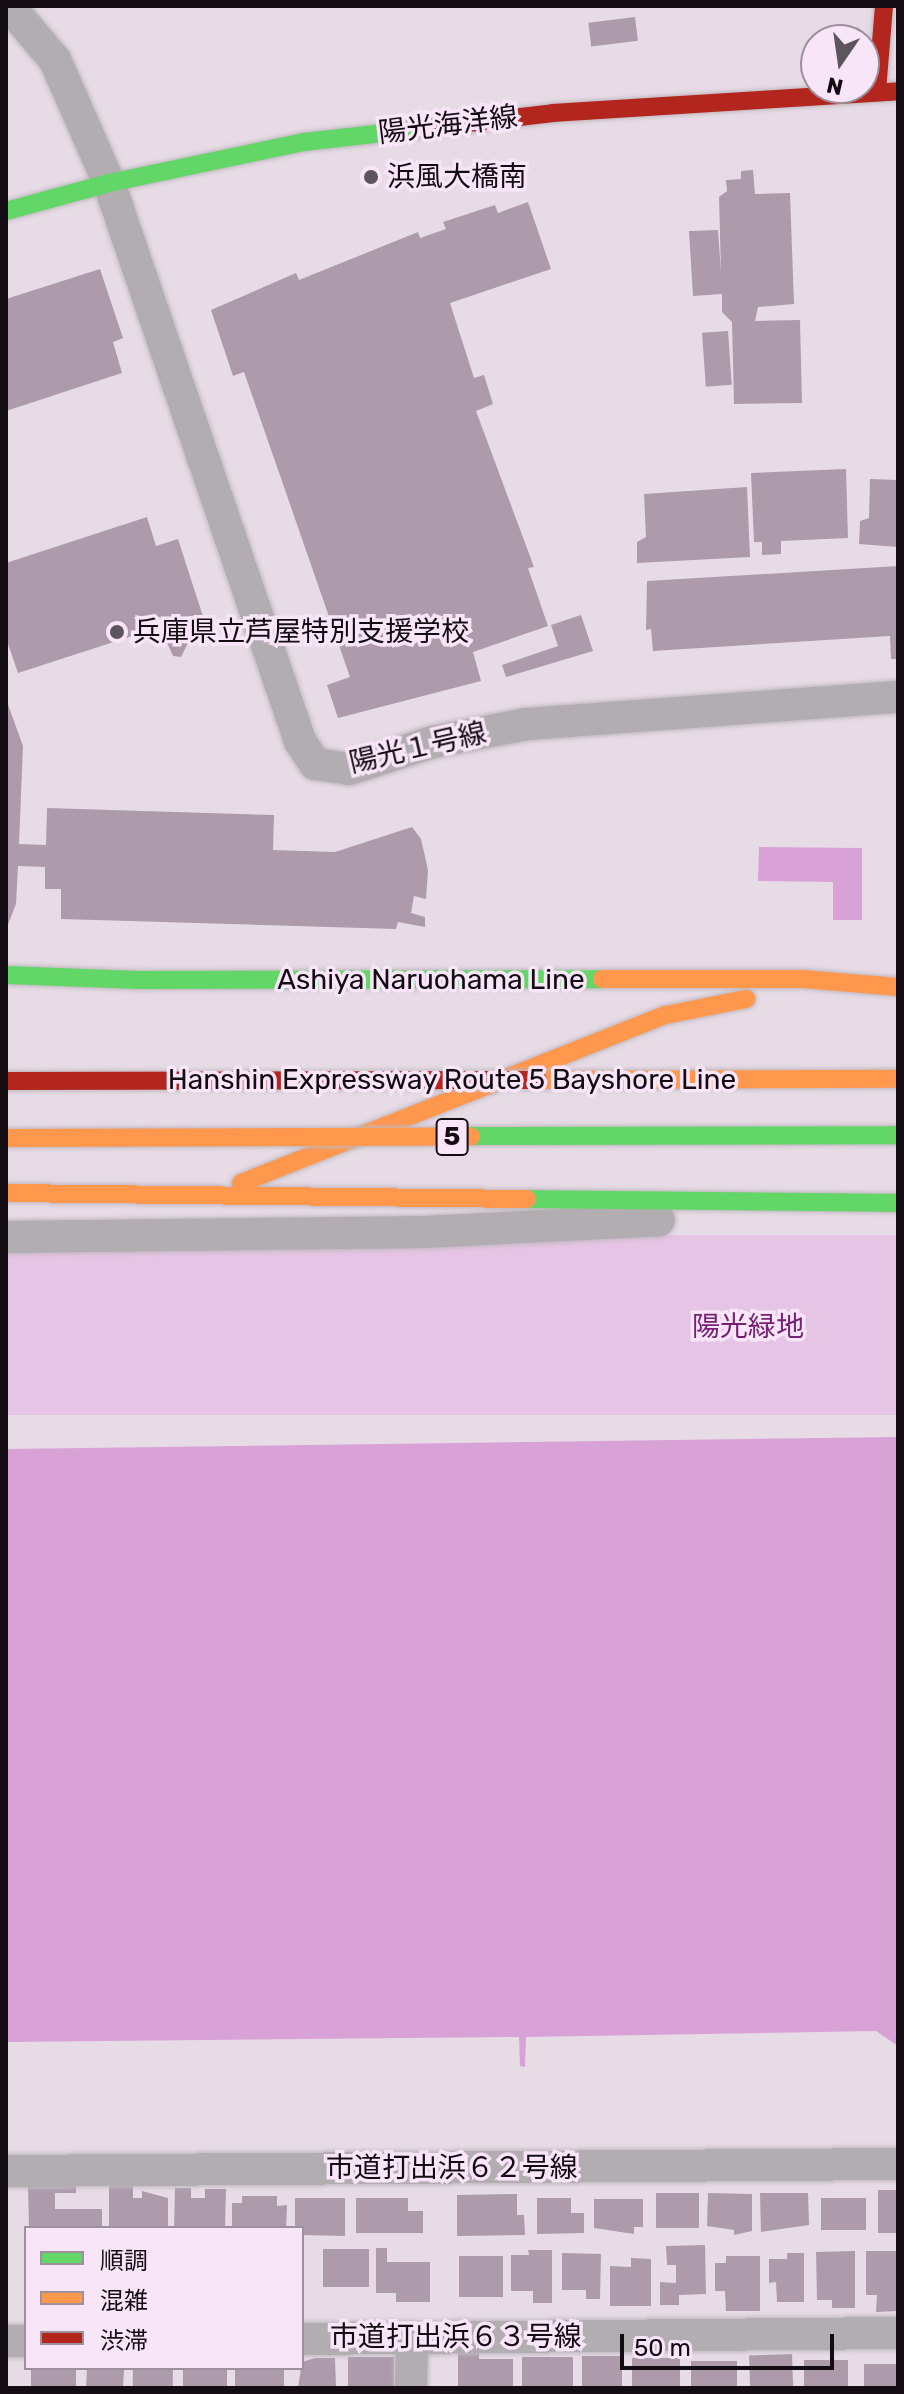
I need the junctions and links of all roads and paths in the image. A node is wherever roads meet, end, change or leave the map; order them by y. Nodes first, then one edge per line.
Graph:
1 (9, 6) edge
2 (884, 6) edge
3 (880, 55) edge
4 (800, 96) edge
5 (109, 183) junction
6 (6, 211) edge
7 (898, 697) edge
8 (6, 975) edge
9 (856, 985) junction
10 (898, 987) edge
11 (898, 1079) edge
12 (6, 1081) edge
13 (898, 1135) edge
14 (6, 1138) edge
15 (6, 1193) edge
16 (197, 1193) junction
17 (898, 1205) edge
18 (6, 1237) edge
19 (898, 2164) edge
20 (6, 2171) edge
21 (898, 2333) edge
22 (412, 2338) junction
23 (304, 2339) edge
24 (411, 2388) edge

1 - 5 street, 陽光１号線
2 - 3 main road
4 - 5 main road, 陽光海洋線
5 - 6 main road, 陽光海洋線
5 - 7 street, 陽光１号線
8 - 9 main road, Ashiya Naruohama Line
9 - 10 main road, Ashiya Naruohama Line
9 - 16 main road, Ashiya Naruohama Line
11 - 12 main road, Hanshin Expressway Route 5 Bayshore Line / 5, bridge
13 - 14 main road, Hanshin Expressway Route 5 Bayshore Line / 5, bridge
15 - 16 main road, Ashiya Naruohama Line
16 - 17 main road, Ashiya Naruohama Line
17 - 18 street
19 - 20 street, 市道打出浜６２号線
21 - 22 street, 市道打出浜６３号線
22 - 23 street, 市道打出浜６３号線
22 - 24 street

